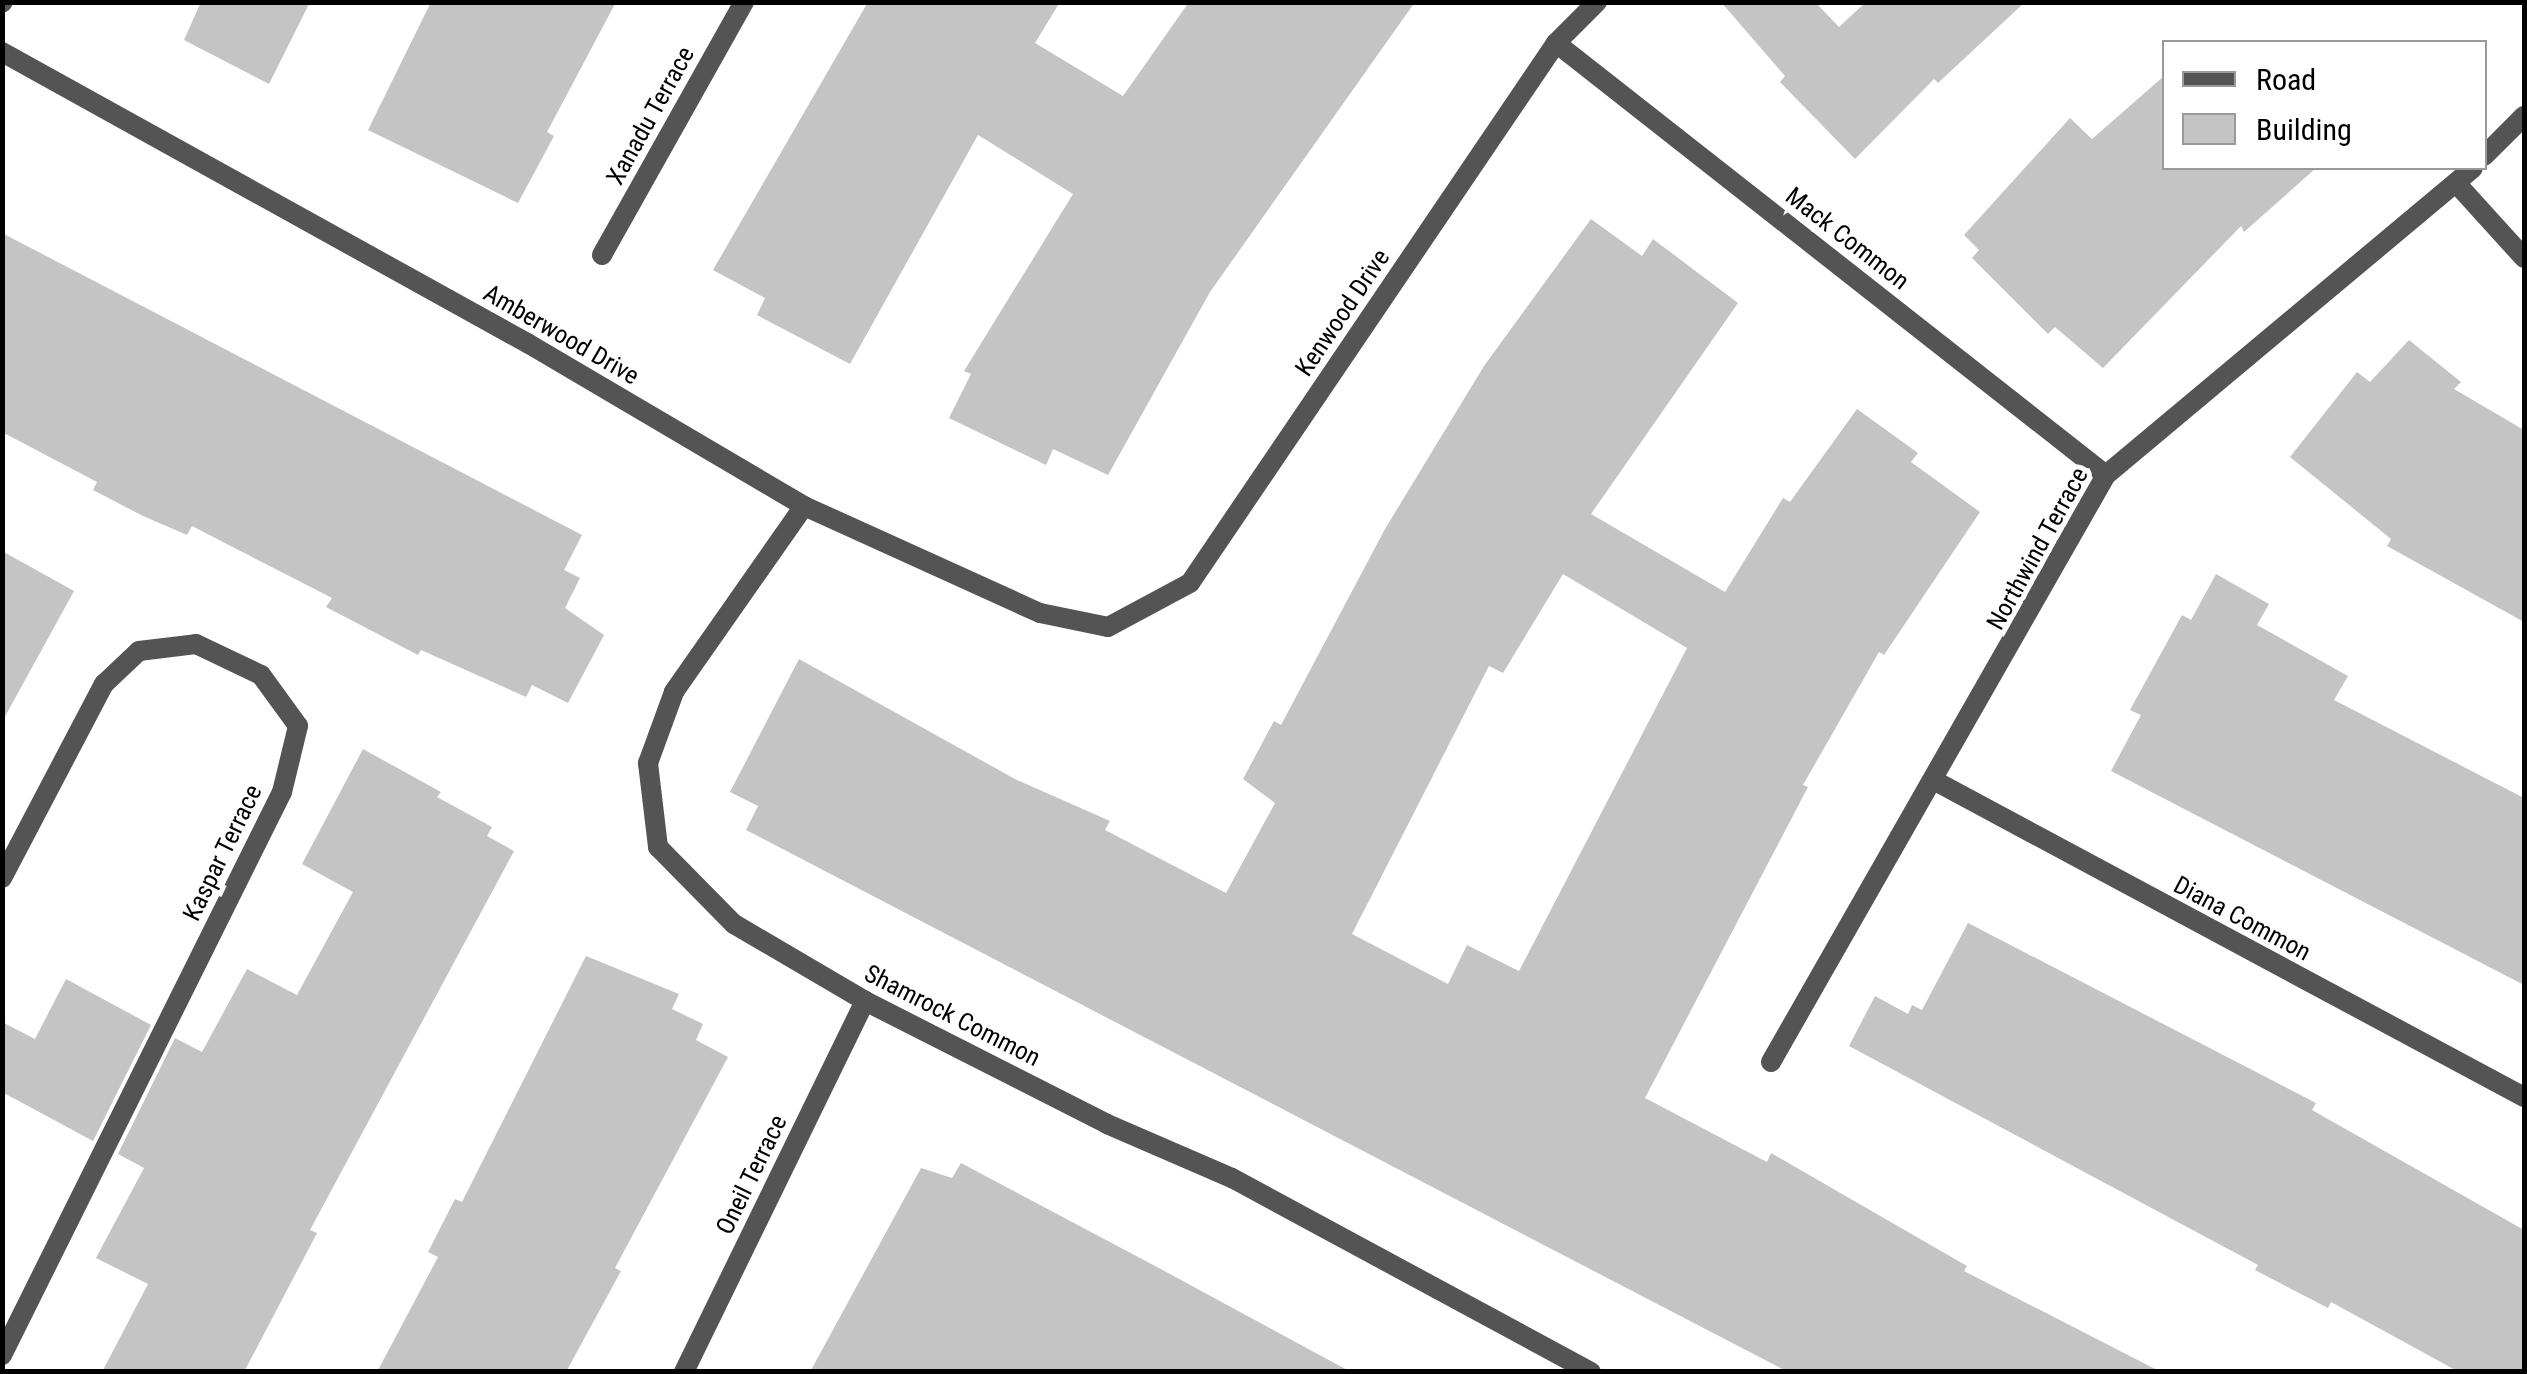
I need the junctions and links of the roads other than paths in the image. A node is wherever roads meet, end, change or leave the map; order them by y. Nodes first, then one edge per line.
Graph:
1 (744, 2) edge
2 (1597, 2) edge
3 (1556, 43) junction
4 (2, 52) edge
5 (2524, 116) edge
6 (2487, 153) edge
7 (2471, 170) edge
8 (2456, 184) junction
9 (602, 254) dead end
10 (2524, 258) edge
11 (2106, 475) junction
12 (804, 506) junction
13 (1108, 626) joint
14 (1937, 782) junction
15 (2, 878) edge
16 (865, 1001) junction
17 (1771, 1062) dead end
18 (2524, 1097) edge
19 (2, 1354) edge
20 (684, 1372) edge
21 (1591, 1372) edge

1 - 9 street, Xanadu Terrace
2 - 3 street, Kenwood Drive
3 - 11 street, Mack Common
3 - 13 street, Kenwood Drive
4 - 12 street, Amberwood Drive
5 - 6 street
7 - 8 street, Northwind Terrace
8 - 10 street
8 - 11 street, Northwind Terrace
11 - 14 street, Northwind Terrace
12 - 13 street, Amberwood Drive
12 - 16 street, Shamrock Common
14 - 17 street, Northwind Terrace
14 - 18 street, Diana Common
15 - 19 street, Kaspar Terrace
16 - 20 street, Oneil Terrace
16 - 21 street, Shamrock Common

